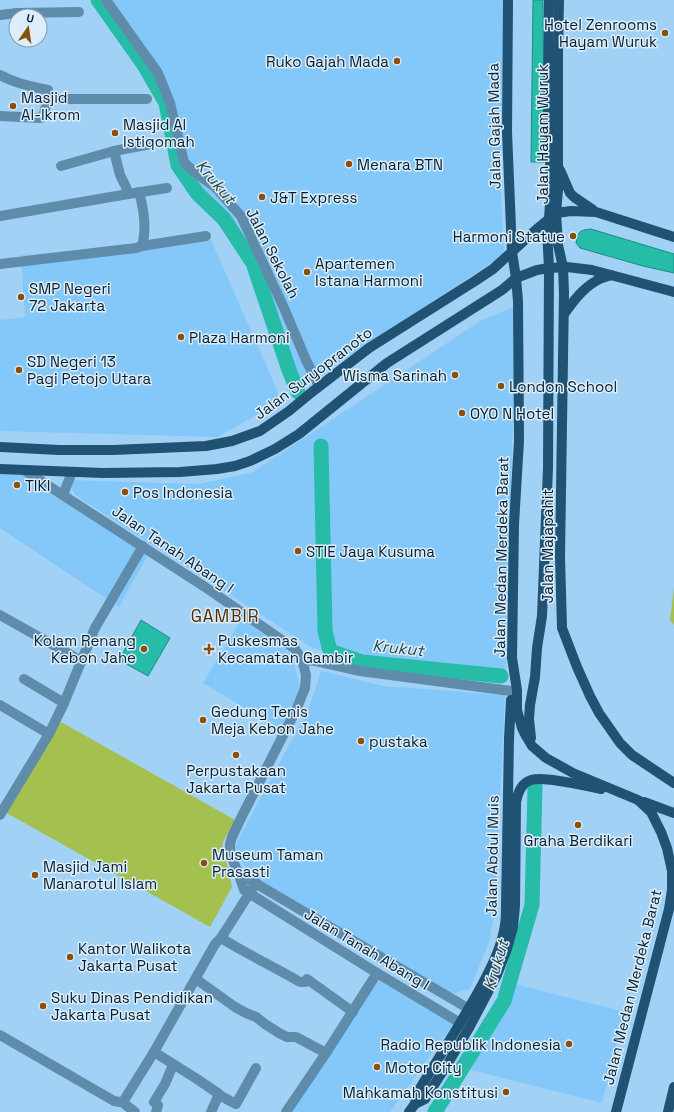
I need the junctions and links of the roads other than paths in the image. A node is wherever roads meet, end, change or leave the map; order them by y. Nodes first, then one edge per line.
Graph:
1 (106, 0) edge
2 (508, 0) edge
3 (549, 0) edge
4 (559, 0) edge
5 (79, 12) dead end
6 (0, 15) edge
7 (0, 75) edge
8 (48, 98) junction
9 (147, 99) dead end
10 (0, 116) edge
11 (151, 144) dead end
12 (114, 151) junction
13 (558, 164) junction
14 (61, 166) dead end
15 (167, 188) dead end
16 (139, 192) junction
17 (128, 194) junction
18 (596, 212) junction
19 (0, 216) edge
20 (553, 216) junction
21 (206, 236) dead end
22 (674, 237) edge
23 (142, 246) junction
24 (512, 252) junction
25 (0, 264) edge
26 (563, 267) junction
27 (550, 268) junction
28 (611, 275) junction
29 (516, 278) junction
30 (502, 290) junction
31 (674, 292) edge
32 (518, 301) junction
33 (564, 314) junction
34 (315, 389) junction
35 (0, 447) edge
36 (0, 469) edge
37 (24, 470) junction
38 (72, 472) junction
39 (63, 495) junction
40 (143, 546) junction
41 (0, 615) edge
42 (512, 658) junction
43 (302, 660) junction
44 (80, 663) junction
45 (24, 680) dead end
46 (511, 691) junction
47 (64, 703) junction
48 (0, 705) edge
49 (48, 734) junction
50 (532, 746) junction
51 (674, 783) edge
52 (621, 793) junction
53 (638, 800) junction
54 (1, 812) edge
55 (674, 813) edge
56 (239, 875) junction
57 (253, 882) junction
58 (246, 892) junction
59 (218, 941) junction
60 (377, 973) junction
61 (196, 979) junction
62 (473, 1011) junction
63 (353, 1012) junction
64 (465, 1026) junction
65 (0, 1035) edge
66 (154, 1052) junction
67 (326, 1053) junction
68 (173, 1065) junction
69 (256, 1068) dead end
70 (674, 1088) edge
71 (219, 1095) junction
72 (121, 1102) junction
73 (234, 1108) edge
74 (412, 1108) edge
75 (135, 1112) edge
76 (156, 1112) edge
77 (211, 1112) edge
78 (286, 1112) edge
79 (616, 1112) edge
80 (668, 1112) edge

1 - 34 street, Jalan Sekolah
2 - 24 main road, Jalan Gajah Mada
3 - 20 main road, Jalan Hayam Wuruk
4 - 13 main road, Jalan Hayam Wuruk
5 - 6 street
7 - 8 street
8 - 9 street
8 - 10 street
11 - 12 street
12 - 14 street
12 - 17 street
13 - 18 main road
13 - 20 main road, Jalan Hayam Wuruk
15 - 16 street
16 - 17 street
16 - 23 street
17 - 19 street
18 - 20 main road
18 - 22 main road
20 - 24 main road, Jalan Suryopranoto
20 - 26 main road, Jalan Hayam Wuruk
20 - 27 main road
21 - 23 street
23 - 25 street
24 - 29 main road, Jalan Medan Merdeka Barat
24 - 34 main road, Jalan Suryopranoto
26 - 27 main road
26 - 28 main road
26 - 33 main road, Jalan Majapahit
27 - 29 main road
27 - 50 main road
28 - 31 main road
28 - 33 main road
29 - 30 main road
29 - 32 main road, Jalan Medan Merdeka Barat
30 - 32 main road
30 - 38 main road
32 - 42 main road, Jalan Medan Merdeka Barat
33 - 51 main road, Jalan Majapahit
34 - 35 main road, Jalan Suryopranoto
36 - 37 main road
37 - 38 main road
37 - 39 street, Jalan Tanah Abang I
38 - 39 street
39 - 40 street, Jalan Tanah Abang I
40 - 43 street, Jalan Tanah Abang I
40 - 44 street
41 - 44 street
42 - 46 main road, Jalan Abdul Muis
42 - 50 main road, Jalan Medan Merdeka Barat
43 - 46 street
43 - 56 street
44 - 47 street
45 - 47 street
46 - 62 main road, Jalan Abdul Muis
47 - 49 street
48 - 49 street
49 - 54 street
50 - 52 main road, Jalan Medan Merdeka Barat
52 - 53 main road, Jalan Medan Merdeka Barat
52 - 62 main road, Jalan Abdul Muis
53 - 55 main road
53 - 79 main road, Jalan Medan Merdeka Barat
56 - 57 street, Jalan Tanah Abang I
56 - 58 street
57 - 58 street
57 - 62 street, Jalan Tanah Abang I
58 - 59 street
58 - 60 street, Jalan Tanah Abang I
59 - 61 street
59 - 63 street
60 - 63 street
60 - 64 street, Jalan Tanah Abang I
61 - 66 street
61 - 67 street
62 - 64 main road, Jalan Abdul Muis
63 - 67 street
64 - 74 main road, Jalan Abdul Muis
65 - 72 street
66 - 68 street
66 - 72 street
67 - 78 street
68 - 71 street
68 - 76 street
69 - 73 street
70 - 80 main road
71 - 73 street
71 - 77 street
72 - 75 street

